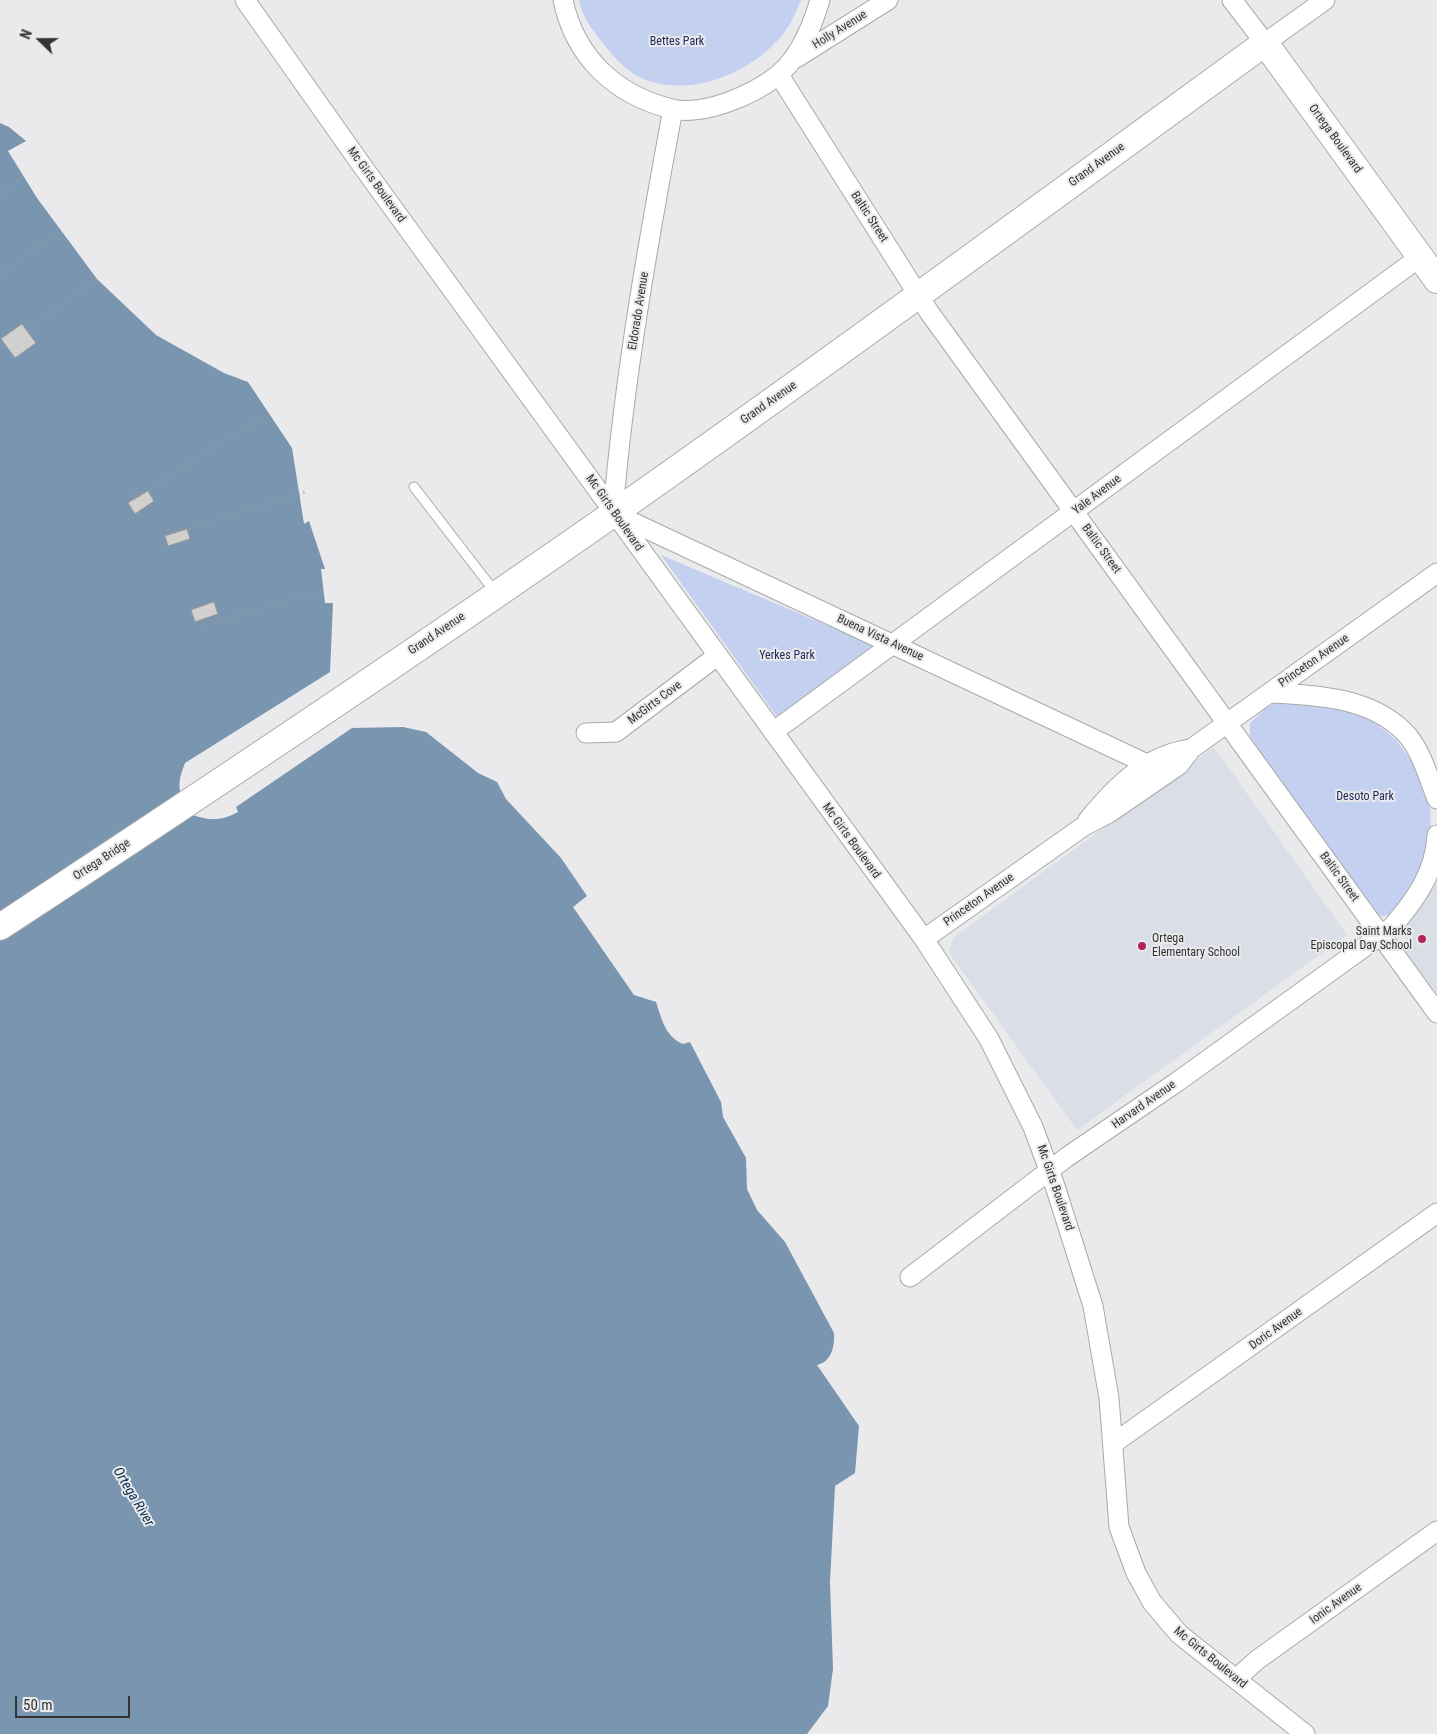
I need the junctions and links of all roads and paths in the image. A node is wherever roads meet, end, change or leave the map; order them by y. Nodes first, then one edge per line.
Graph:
1 (244, 0) edge
2 (563, 0) edge
3 (820, 0) edge
4 (888, 0) edge
5 (1232, 0) edge
6 (1325, 0) edge
7 (1265, 43) junction
8 (792, 60) junction
9 (779, 75) junction
10 (673, 109) junction
11 (24, 176) dead end
12 (0, 198) edge
13 (61, 230) dead end
14 (1420, 257) junction
15 (0, 273) edge
16 (97, 279) dead end
17 (1437, 280) edge
18 (919, 294) junction
19 (36, 340) dead end
20 (270, 413) dead end
21 (414, 487) dead end
22 (128, 492) dead end
23 (306, 492) dead end
24 (1074, 512) junction
25 (613, 513) junction
26 (168, 529) dead end
27 (1437, 573) edge
28 (324, 590) dead end
29 (496, 594) junction
30 (200, 627) dead end
31 (894, 644) junction
32 (717, 656) junction
33 (1269, 693) junction
34 (1229, 723) junction
35 (773, 732) junction
36 (586, 733) dead end
37 (1191, 749) junction
38 (1146, 764) junction
39 (204, 793) joint
40 (1437, 799) edge
41 (1084, 826) junction
42 (1437, 835) edge
43 (0, 927) edge
44 (1381, 935) junction
45 (924, 939) junction
46 (1437, 1013) edge
47 (1050, 1172) junction
48 (1437, 1213) edge
49 (910, 1278) dead end
50 (1114, 1443) junction
51 (1437, 1531) edge
52 (1236, 1679) junction
53 (1305, 1734) edge

1 - 25 street, Mc Girts Boulevard
2 - 10 street
3 - 8 street
4 - 8 street, Holly Avenue
5 - 7 street, Ortega Boulevard
6 - 7 street, Grand Avenue
7 - 14 main road, Ortega Boulevard
7 - 18 main road, Grand Avenue
8 - 9 street
9 - 10 street
9 - 18 street, Baltic Street
10 - 25 street, Eldorado Avenue
11 - 12 path
13 - 15 path
14 - 17 main road, Ortega Boulevard
14 - 24 street, Yale Avenue
16 - 19 path
18 - 24 street, Baltic Street
18 - 25 main road, Grand Avenue
20 - 22 path
21 - 29 lane
23 - 26 path
24 - 31 street, Yale Avenue
24 - 34 street, Baltic Street
25 - 29 main road, Grand Avenue
25 - 31 street, Buena Vista Avenue
25 - 32 street, Mc Girts Boulevard
27 - 33 street, Princeton Avenue
28 - 30 path
29 - 39 main road, Grand Avenue
31 - 35 street, Yale Avenue
31 - 38 street, Buena Vista Avenue
32 - 35 street, Mc Girts Boulevard
32 - 36 street, McGirts Cove
33 - 34 street, Princeton Avenue
33 - 40 street
34 - 37 street, Princeton Avenue
34 - 44 street, Baltic Street
35 - 45 street, Mc Girts Boulevard
37 - 38 street, Princeton Avenue
37 - 41 street, Princeton Avenue
38 - 41 street, Princeton Avenue
39 - 43 main road, Ortega Bridge
41 - 45 street, Princeton Avenue
42 - 44 street, Harvard Avenue
44 - 46 street, Baltic Street
44 - 47 street, Harvard Avenue
45 - 47 street, Mc Girts Boulevard
47 - 49 street, Harvard Avenue
47 - 50 street, Mc Girts Boulevard
48 - 50 street, Doric Avenue
50 - 52 street, Mc Girts Boulevard
51 - 52 street, Ionic Avenue
52 - 53 street, Mc Girts Boulevard

